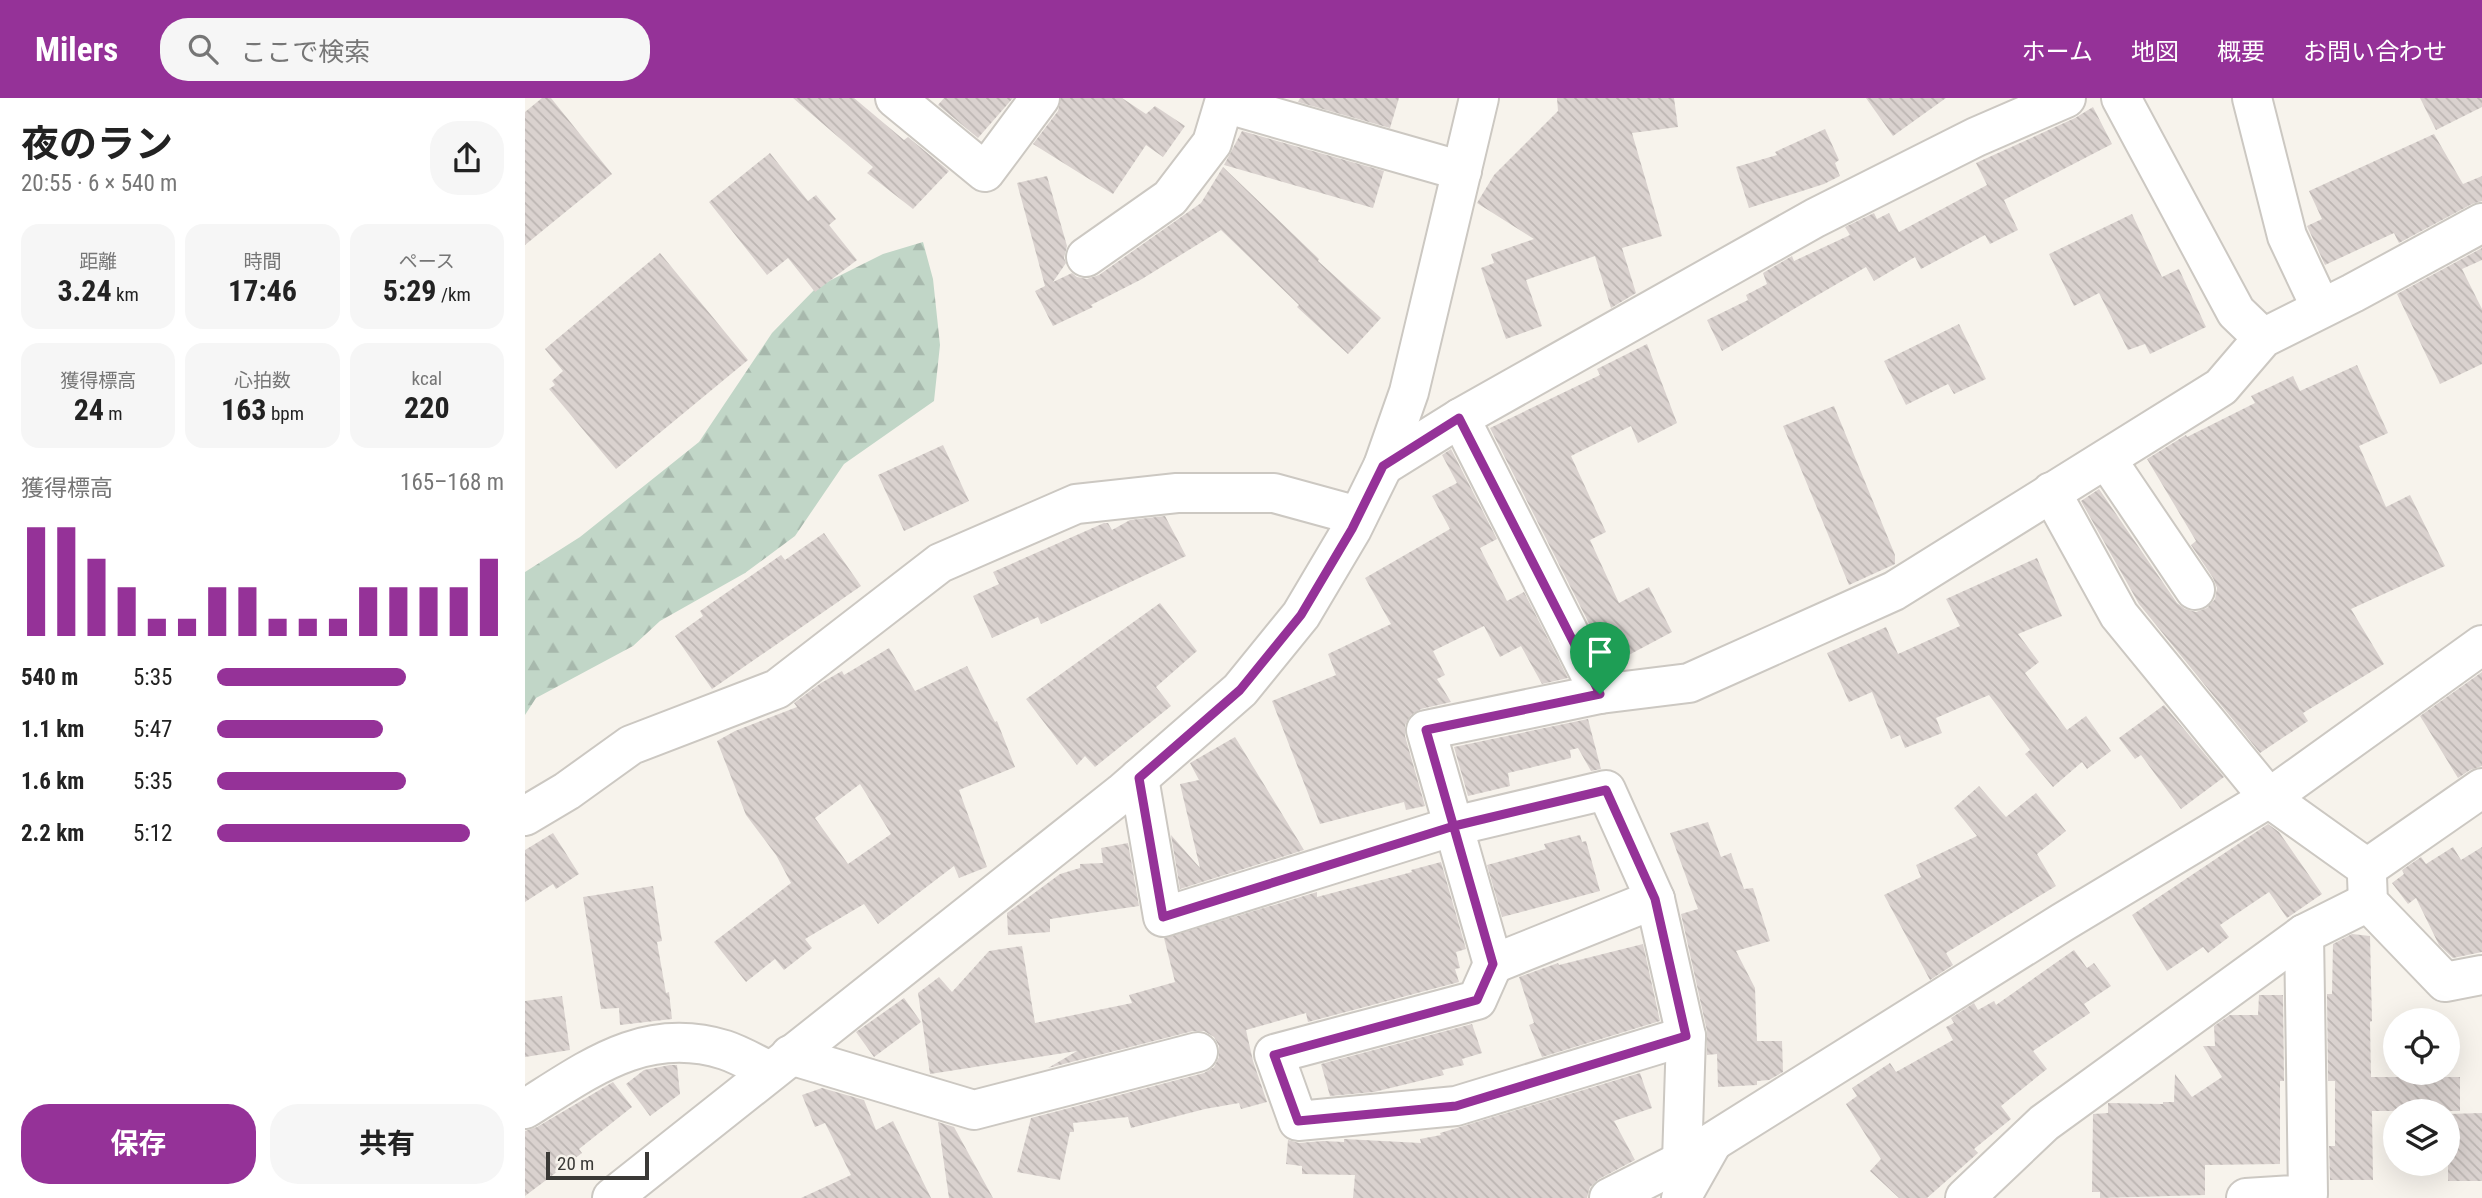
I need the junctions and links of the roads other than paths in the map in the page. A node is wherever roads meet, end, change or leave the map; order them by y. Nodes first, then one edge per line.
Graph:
1 (895, 98) edge
2 (1040, 98) edge
3 (1479, 98) edge
4 (2066, 98) edge
5 (2121, 98) edge
6 (2252, 98) edge
7 (1461, 171) junction
8 (2482, 223) edge
9 (1086, 257) dead end
10 (2321, 309) junction
11 (2263, 338) junction
12 (1459, 418) junction
13 (2107, 460) junction
14 (1383, 466) junction
15 (2050, 492) junction
16 (1358, 516) junction
17 (2195, 590) dead end
18 (2482, 645) edge
19 (1600, 694) junction
20 (1139, 778) junction
21 (2482, 789) edge
22 (2269, 798) junction
23 (525, 816) edge
24 (1454, 826) junction
25 (2368, 885) junction
26 (1655, 899) junction
27 (2304, 934) junction
28 (1493, 964) junction
29 (2482, 975) edge
30 (1686, 1036) junction
31 (1198, 1052) dead end
32 (780, 1063) junction
33 (525, 1109) edge
34 (1697, 1151) junction
35 (612, 1198) edge
36 (1609, 1198) edge
37 (1681, 1198) edge
38 (1965, 1198) edge
39 (2246, 1198) edge

1 - 2 street
3 - 7 street
4 - 12 street
5 - 11 street
6 - 10 street
7 - 9 street
7 - 14 street
8 - 10 street
10 - 11 street
11 - 13 street
12 - 14 street
12 - 19 street
13 - 15 street
13 - 17 street
14 - 16 street
15 - 19 street
15 - 22 street
16 - 20 street
16 - 23 street
18 - 22 street
19 - 24 street
20 - 24 street
20 - 32 street
21 - 25 street
22 - 25 street
22 - 34 street
24 - 26 street
24 - 28 street
25 - 27 street
25 - 29 street
26 - 28 street
26 - 30 street
27 - 38 street
27 - 39 street
28 - 30 street
30 - 34 street
31 - 32 street
32 - 33 street
32 - 35 street
34 - 36 street
34 - 37 street

